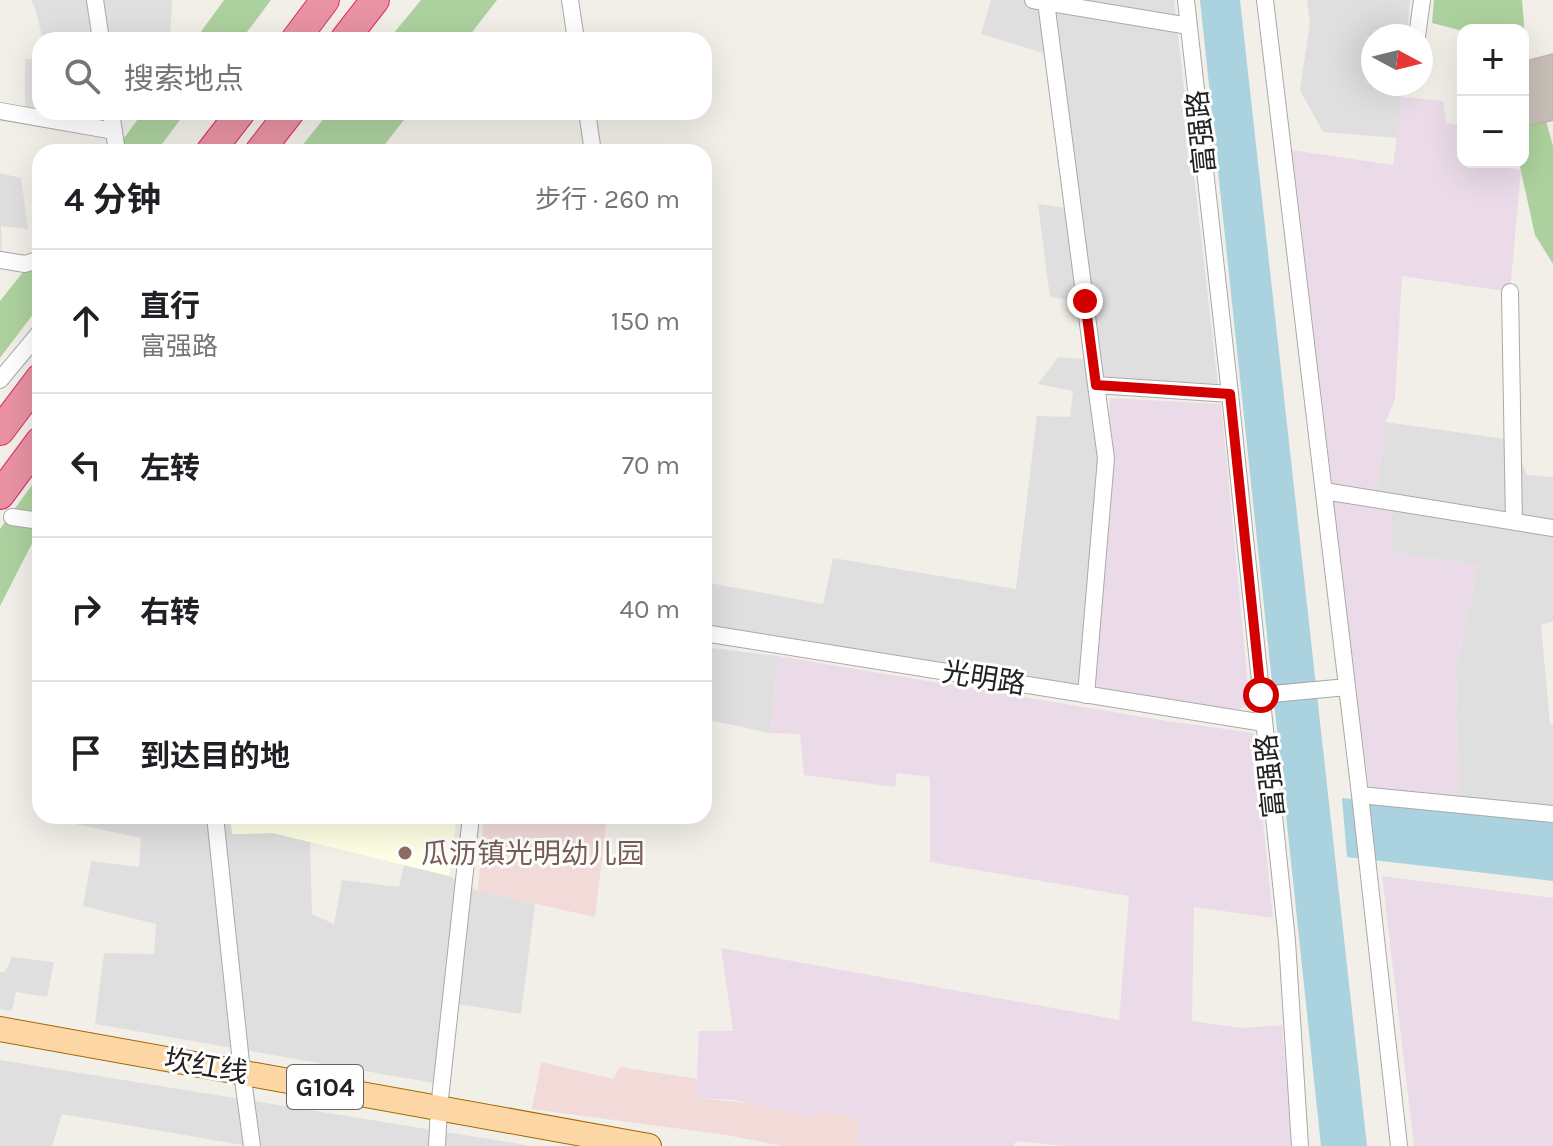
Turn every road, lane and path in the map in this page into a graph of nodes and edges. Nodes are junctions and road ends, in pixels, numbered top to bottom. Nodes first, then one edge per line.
1 (95, 0) edge
2 (325, 0) edge
3 (375, 0) edge
4 (570, 0) edge
5 (1186, 0) edge
6 (1265, 0) edge
7 (1422, 0) edge
8 (1039, 1) edge
9 (1419, 24) edge
10 (1189, 26) junction
11 (100, 32) edge
12 (301, 32) edge
13 (350, 32) edge
14 (575, 32) edge
15 (0, 111) edge
16 (32, 117) edge
17 (51, 120) edge
18 (112, 120) edge
19 (235, 120) edge
20 (284, 120) edge
21 (588, 120) edge
22 (114, 131) junction
23 (116, 144) edge
24 (216, 144) edge
25 (265, 144) edge
26 (592, 144) edge
27 (0, 260) edge
28 (32, 262) edge
29 (1510, 292) dead end
30 (32, 342) edge
31 (0, 380) edge
32 (1096, 385) junction
33 (32, 389) edge
34 (1230, 394) junction
35 (0, 431) edge
36 (32, 456) edge
37 (1324, 491) junction
38 (6, 506) edge
39 (32, 517) edge
40 (1514, 522) junction
41 (1553, 528) edge
42 (712, 634) edge
43 (1347, 687) junction
44 (1086, 695) junction
45 (1265, 695) junction
46 (1264, 723) junction
47 (1360, 796) junction
48 (1553, 814) edge
49 (216, 824) edge
50 (470, 824) edge
51 (0, 1029) edge
52 (242, 1072) junction
53 (439, 1108) junction
54 (252, 1146) edge
55 (437, 1146) edge
56 (649, 1146) edge
57 (1300, 1146) edge
58 (1399, 1146) edge

1 - 11 street
2 - 12 highway
3 - 13 highway
4 - 14 street
5 - 10 street, 富强路
6 - 37 street
7 - 9 street
8 - 10 street
8 - 32 street
10 - 34 street, 富强路
15 - 16 street
17 - 22 street
18 - 22 street
19 - 24 highway
20 - 25 highway
21 - 26 street
22 - 23 street
27 - 28 street
29 - 40 street
30 - 31 street
32 - 34 street
32 - 44 street
33 - 35 highway
34 - 45 street, 富强路
36 - 38 highway
37 - 40 street
37 - 43 street
38 - 39 street
40 - 41 street
42 - 44 street, 光明路
43 - 45 street
43 - 47 street
44 - 46 street, 光明路
45 - 46 street, 富强路
46 - 57 street, 富强路
47 - 48 street
47 - 58 street
49 - 52 street
50 - 53 street
51 - 52 main road, 坎红线 / G104
52 - 53 main road, 坎红线 / G104
52 - 54 street
53 - 55 street
53 - 56 main road, 坎红线 / G104

